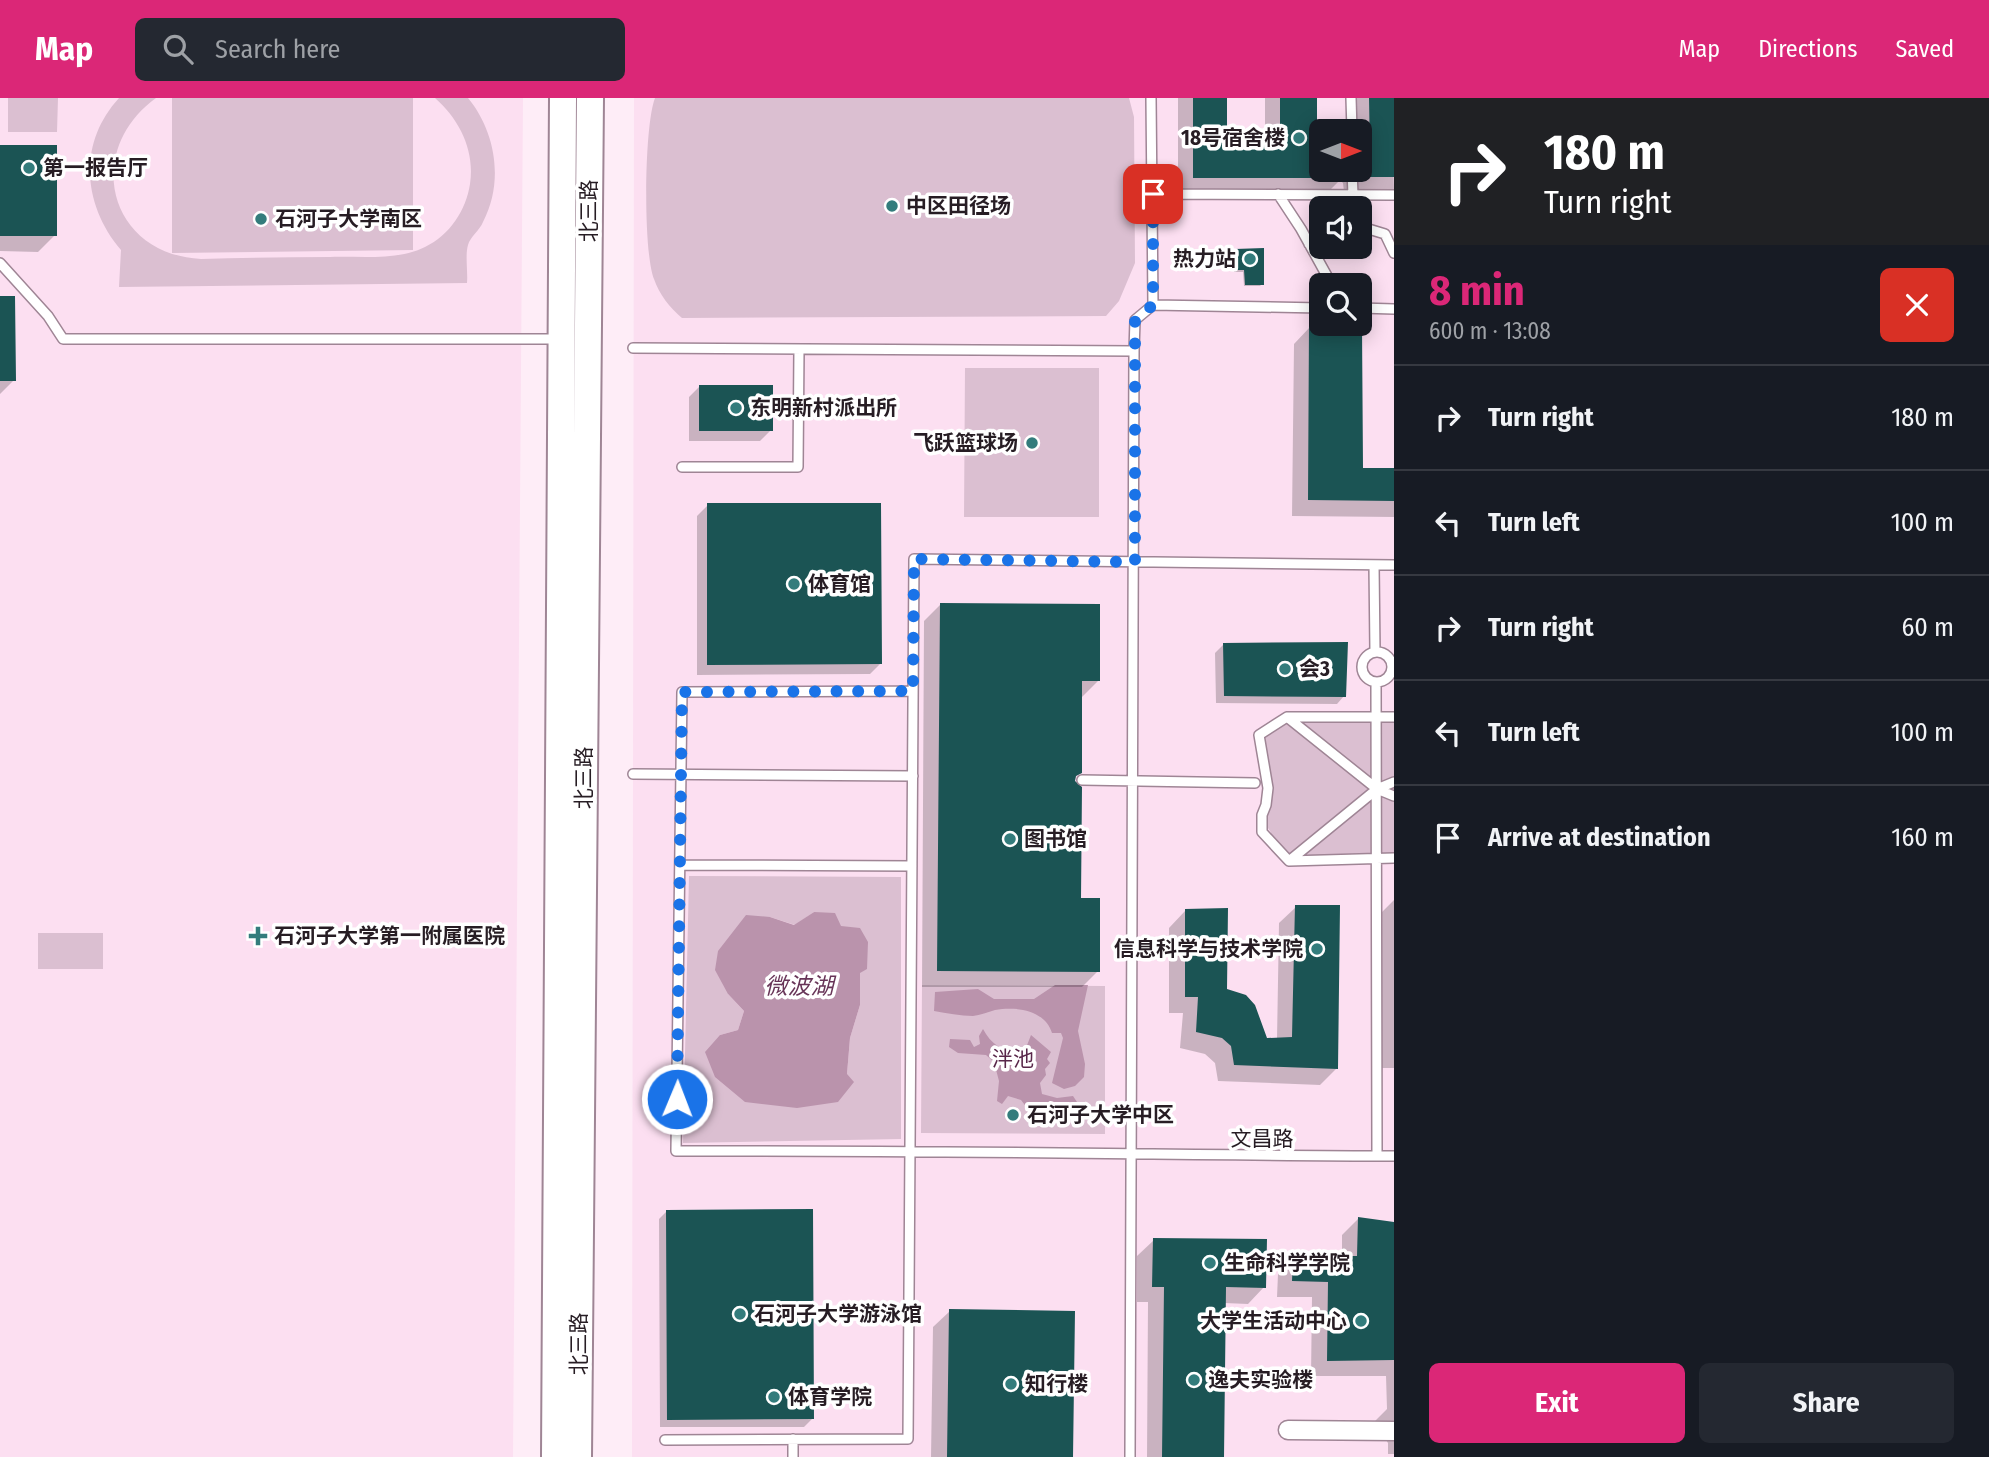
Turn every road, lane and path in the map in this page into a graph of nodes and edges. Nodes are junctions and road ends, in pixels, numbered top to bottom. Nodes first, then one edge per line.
1 (563, 98) edge
2 (590, 98) edge
3 (1151, 98) edge
4 (1352, 98) edge
5 (1352, 119) edge
6 (1352, 182) edge
7 (1153, 194) junction
8 (1278, 194) junction
9 (1353, 195) junction
10 (1394, 195) edge
11 (1372, 231) edge
12 (1309, 244) edge
13 (1394, 253) edge
14 (0, 263) edge
15 (1153, 305) junction
16 (1309, 307) edge
17 (1372, 308) edge
18 (1394, 309) edge
19 (560, 339) junction
20 (633, 348) dead end
21 (799, 349) junction
22 (1134, 351) junction
23 (682, 467) dead end
24 (1135, 562) junction
25 (1374, 565) junction
26 (1394, 565) edge
27 (1375, 652) junction
28 (1376, 682) junction
29 (913, 691) junction
30 (1287, 717) junction
31 (1376, 717) junction
32 (1394, 717) edge
33 (633, 774) dead end
34 (681, 774) junction
35 (913, 776) junction
36 (1082, 780) dead end
37 (1133, 781) junction
38 (1394, 782) edge
39 (1255, 783) dead end
40 (1377, 789) junction
41 (1394, 796) edge
42 (1377, 858) junction
43 (1394, 858) edge
44 (1289, 861) junction
45 (680, 865) junction
46 (912, 866) junction
47 (910, 1150) junction
48 (1130, 1156) junction
49 (1377, 1156) junction
50 (1394, 1156) edge
51 (1288, 1430) dead end
52 (1394, 1432) edge
53 (793, 1439) junction
54 (665, 1440) dead end
55 (555, 1457) edge
56 (578, 1457) edge
57 (793, 1457) edge
58 (1130, 1457) edge

1 - 19 main road, 北三路
2 - 56 main road, 北三路
3 - 7 lane
4 - 5 lane
6 - 9 lane
7 - 8 lane
7 - 15 lane
8 - 9 lane
8 - 12 lane
9 - 10 lane
11 - 13 lane
14 - 19 lane
15 - 16 lane
15 - 22 lane
17 - 18 lane
19 - 55 main road, 北三路
20 - 21 lane
21 - 22 lane
21 - 23 lane
22 - 24 lane
24 - 25 lane
24 - 29 lane
24 - 37 lane
25 - 26 lane
25 - 27 lane
27 - 28 lane
27 - 28 lane
28 - 31 lane
29 - 34 lane
29 - 35 lane
30 - 31 lane
30 - 40 lane
30 - 44 lane
31 - 32 lane
31 - 40 lane
33 - 34 lane
34 - 35 lane
34 - 45 lane
35 - 46 lane
36 - 37 lane
37 - 39 lane
37 - 48 lane
38 - 40 lane
40 - 41 lane
40 - 42 lane
40 - 44 lane
42 - 43 lane
42 - 44 lane
42 - 49 lane
45 - 46 lane
45 - 47 lane, 文昌路
46 - 47 lane
47 - 48 lane, 文昌路
47 - 53 lane
48 - 49 lane, 文昌路
48 - 58 lane
49 - 50 lane, 文昌路
51 - 52 street
53 - 54 lane
53 - 57 lane

